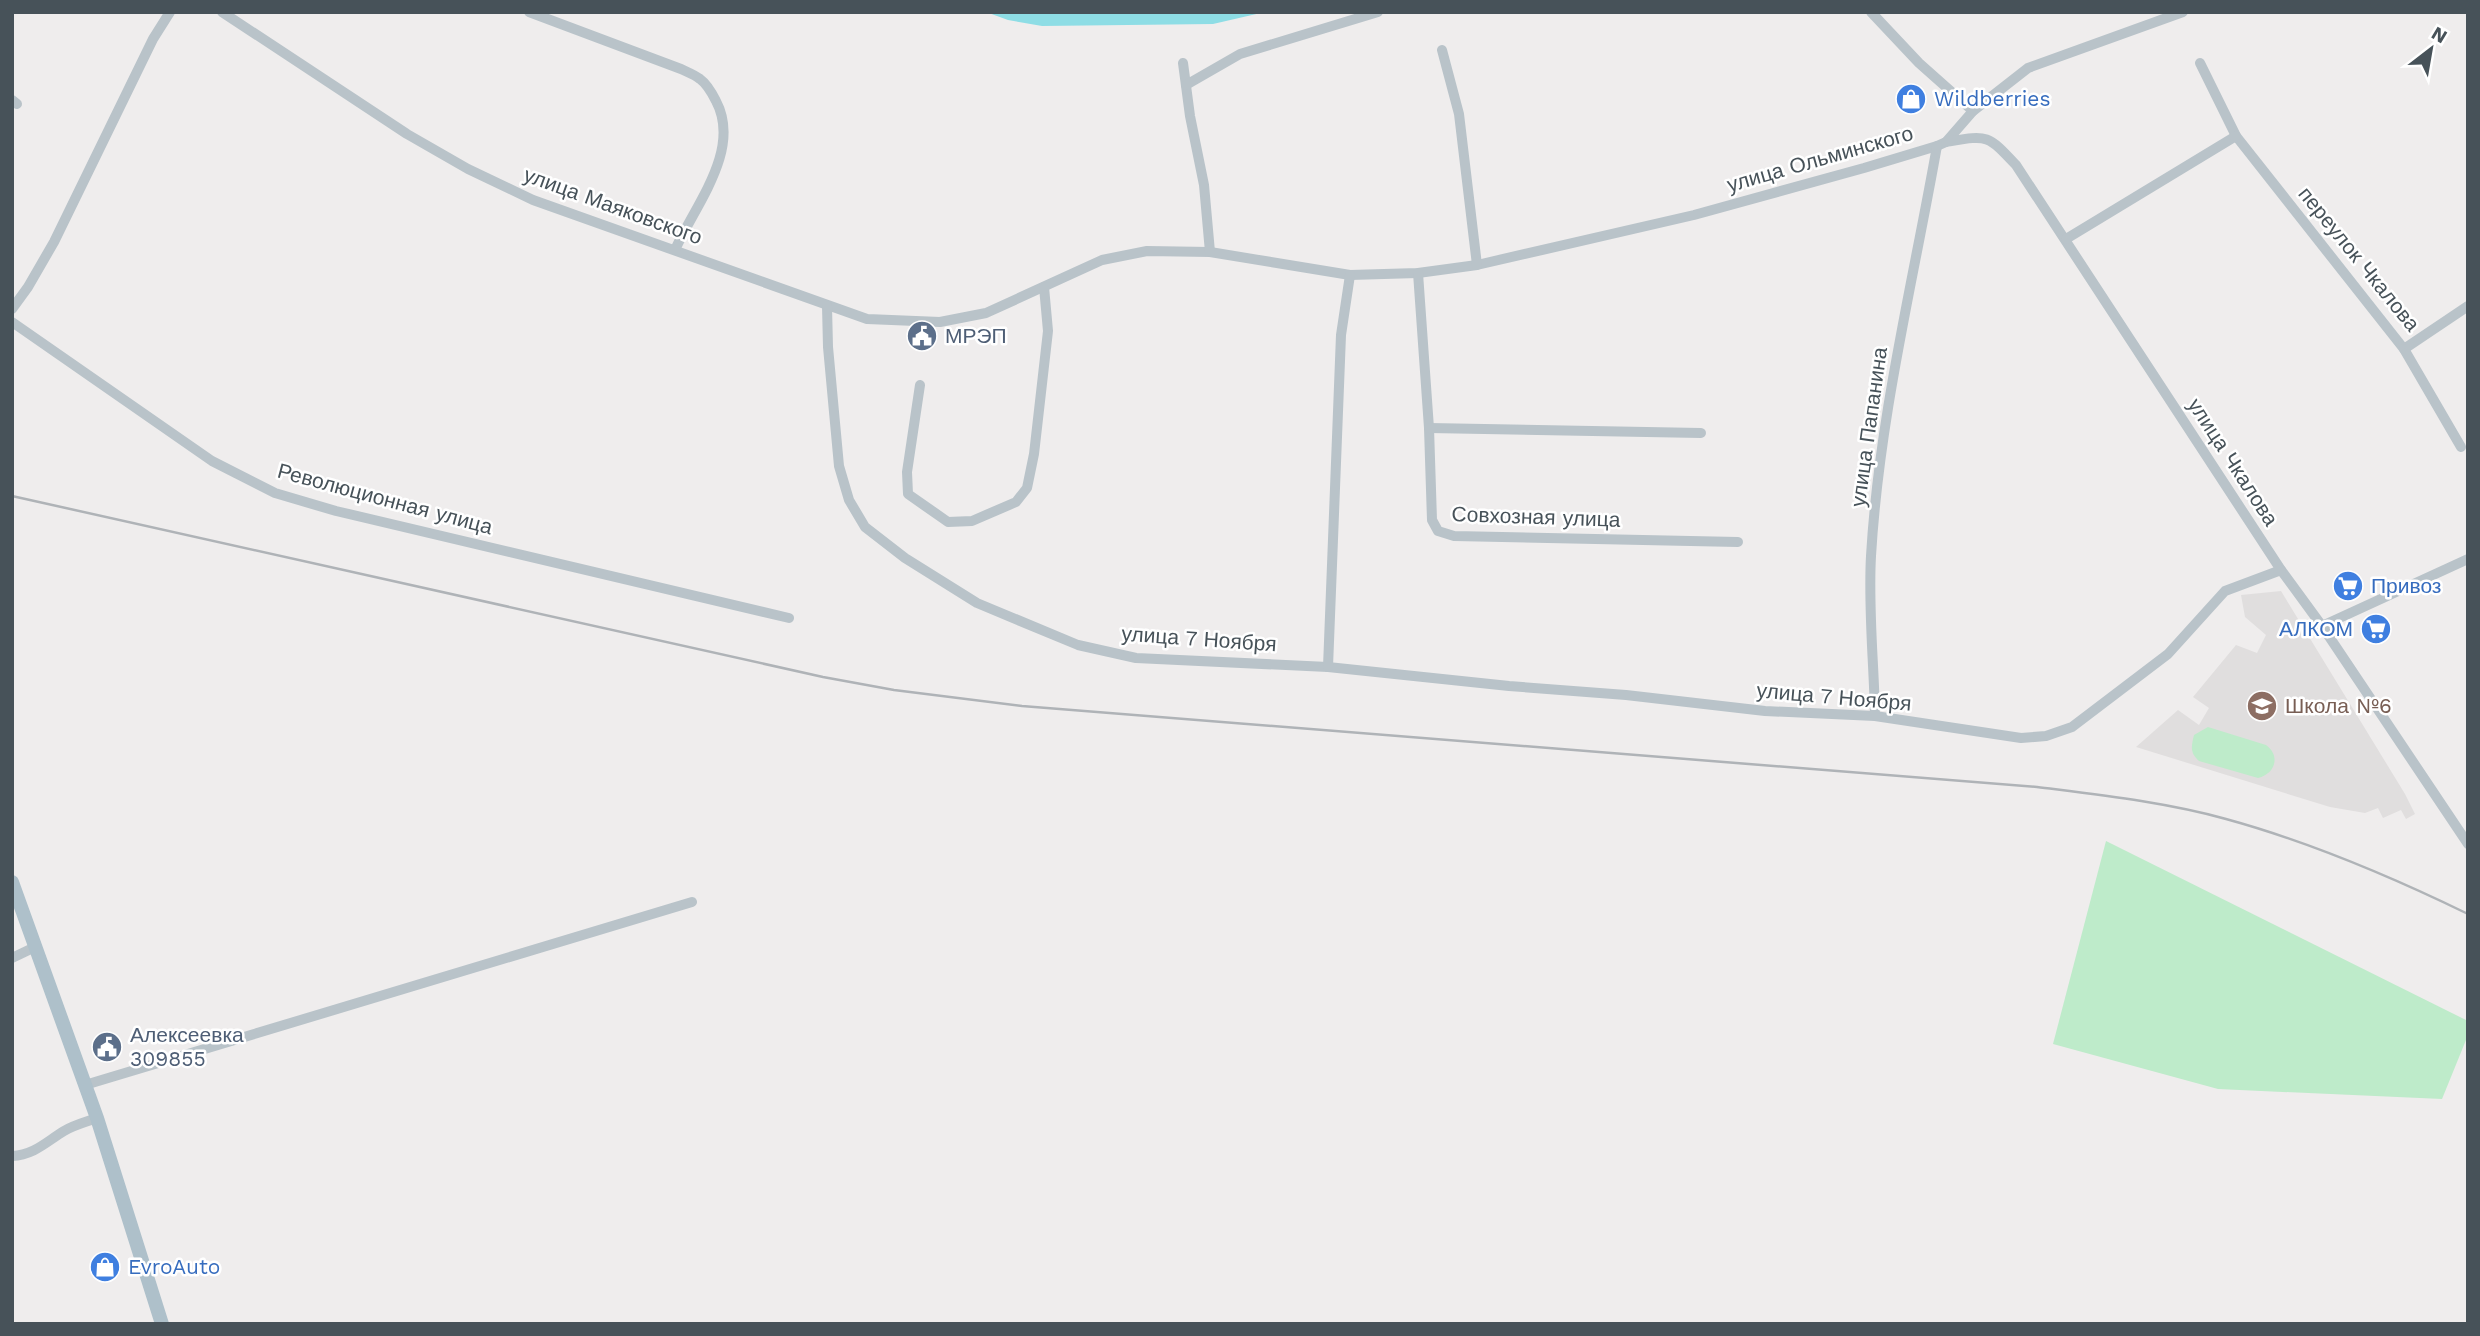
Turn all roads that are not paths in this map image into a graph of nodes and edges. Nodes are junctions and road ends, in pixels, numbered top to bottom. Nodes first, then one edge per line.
1 (170, 12) edge
2 (222, 12) edge
3 (529, 12) edge
4 (1378, 12) edge
5 (1871, 12) edge
6 (2183, 12) edge
7 (1442, 50) dead end
8 (1183, 63) dead end
9 (2200, 63) dead end
10 (1186, 85) junction
11 (1973, 111) junction
12 (2236, 136) junction
13 (1942, 144) junction
14 (2066, 239) junction
15 (675, 250) junction
16 (1210, 252) junction
17 (1477, 265) junction
18 (1418, 273) junction
19 (1350, 275) junction
20 (1044, 287) junction
21 (1027, 296) joint
22 (827, 306) junction
23 (2468, 306) edge
24 (12, 309) edge
25 (12, 322) edge
26 (2404, 349) junction
27 (920, 385) dead end
28 (1429, 428) junction
29 (1701, 433) dead end
30 (2461, 447) dead end
31 (1738, 542) dead end
32 (2468, 559) edge
33 (2281, 570) junction
34 (789, 618) dead end
35 (2322, 626) junction
36 (1328, 667) junction
37 (1875, 716) junction
38 (2468, 844) edge
39 (12, 882) edge
40 (692, 902) dead end
41 (35, 947) junction
42 (12, 958) edge
43 (85, 1086) junction
44 (97, 1118) junction
45 (12, 1156) edge
46 (158, 1323) edge

1 - 24 street
2 - 15 street, улица Маяковского
3 - 15 street
4 - 10 street
5 - 11 street
6 - 11 street, улица Ольминского
7 - 17 street
8 - 10 street
9 - 12 street, переулок Чкалова
10 - 16 street
11 - 13 street, улица Ольминского
12 - 14 street
12 - 26 street, переулок Чкалова
13 - 14 street, улица Чкалова
13 - 17 street, улица Ольминского
13 - 37 street, улица Папанина
14 - 33 street, улица Чкалова
15 - 22 street, улица Маяковского
16 - 19 street, улица Ольминского
16 - 20 street, улица Ольминского
17 - 18 street, улица Ольминского
18 - 19 street, улица Ольминского
18 - 28 street, Совхозная улица
19 - 36 street
20 - 21 street, улица Ольминского
20 - 27 street
21 - 22 street, улица Маяковского
22 - 36 street, улица 7 Ноября
23 - 26 street, переулок Чкалова
25 - 34 street, Революционная улица
26 - 30 street
28 - 29 street
28 - 31 street, Совхозная улица
32 - 35 street
33 - 35 street, улица Чкалова
33 - 37 street, улица 7 Ноября
35 - 38 street, улица Чкалова
36 - 37 street, улица 7 Ноября
39 - 41 main road
40 - 43 street
41 - 42 street
41 - 43 main road
43 - 44 main road
44 - 45 street
44 - 46 main road

